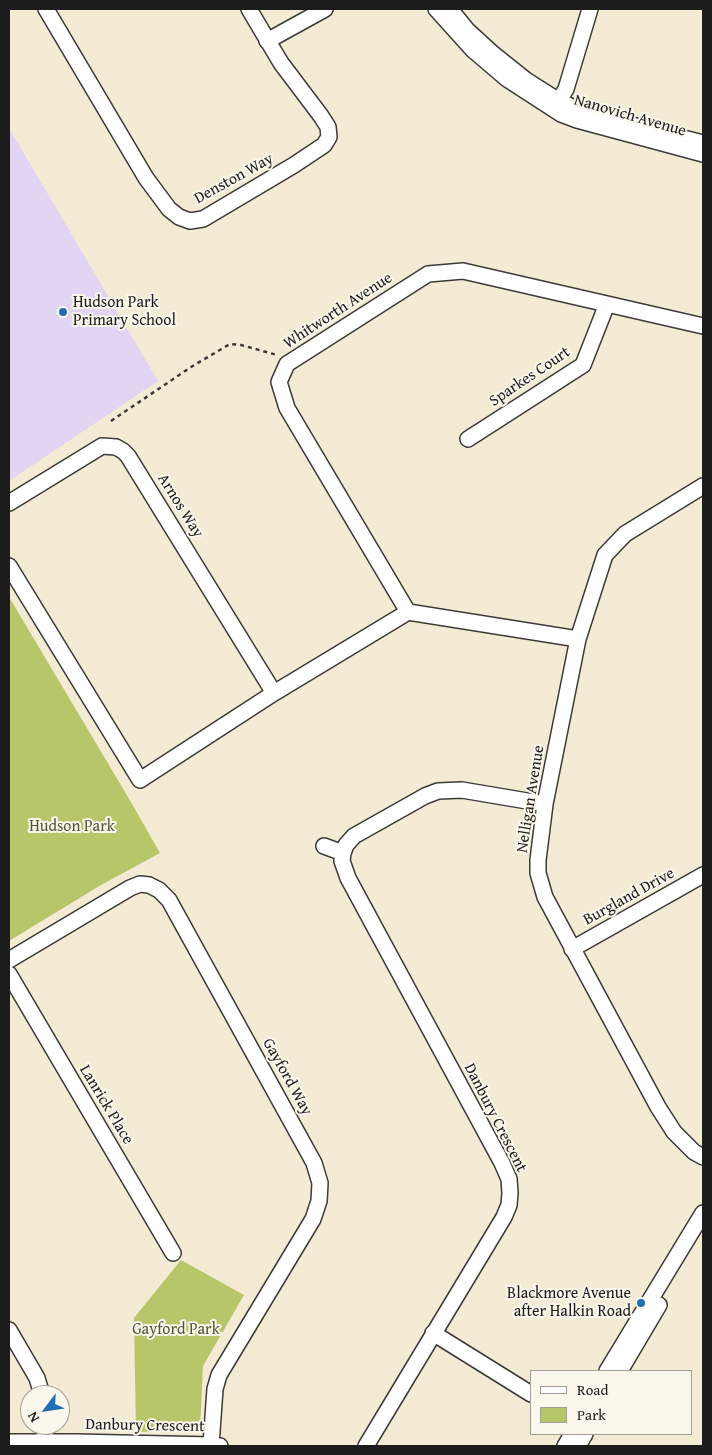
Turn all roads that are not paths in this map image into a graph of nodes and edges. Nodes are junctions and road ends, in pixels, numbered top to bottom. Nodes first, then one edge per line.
1 (46, 9) edge
2 (248, 9) edge
3 (325, 9) edge
4 (436, 9) edge
5 (450, 9) edge
6 (590, 9) edge
7 (267, 42) junction
8 (556, 105) junction
9 (703, 143) edge
10 (703, 154) edge
11 (607, 304) junction
12 (703, 326) edge
13 (468, 439) dead end
14 (703, 486) edge
15 (9, 503) edge
16 (9, 566) edge
17 (408, 612) junction
18 (578, 639) junction
19 (274, 693) junction
20 (545, 804) junction
21 (324, 846) dead end
22 (343, 853) junction
23 (703, 875) edge
24 (572, 948) junction
25 (9, 960) edge
26 (9, 974) edge
27 (703, 1157) edge
28 (703, 1214) edge
29 (703, 1234) edge
30 (173, 1254) dead end
31 (9, 1330) edge
32 (433, 1334) junction
33 (608, 1370) edge
34 (621, 1370) edge
35 (39, 1385) edge
36 (530, 1393) edge
37 (45, 1435) edge
38 (571, 1435) edge
39 (584, 1435) edge
40 (45, 1441) junction
41 (9, 1442) edge
42 (215, 1445) edge
43 (366, 1446) edge
44 (565, 1446) edge
45 (578, 1446) edge

1 - 7 street, Denston Way
2 - 7 street, Denston Way
3 - 7 street
4 - 8 street, Nanovich Avenue
5 - 8 street, Nanovich Avenue
6 - 8 street
8 - 9 street, Nanovich Avenue
8 - 10 street, Nanovich Avenue
11 - 12 street, Whitworth Avenue
11 - 13 street, Sparkes Court
11 - 17 street, Whitworth Avenue
14 - 18 street, Nelligan Avenue
15 - 19 street, Arnos Way
16 - 19 street
17 - 18 street
17 - 19 street
18 - 20 street, Nelligan Avenue
20 - 22 street
20 - 24 street, Nelligan Avenue
21 - 22 street
22 - 32 street, Danbury Crescent
23 - 24 street, Burgland Drive
24 - 27 street, Nelligan Avenue
25 - 42 street, Gayford Way
26 - 30 street, Lanrick Place
28 - 33 street
29 - 34 street
31 - 35 street
32 - 36 street
32 - 43 street, Danbury Crescent
37 - 40 street
38 - 44 street
39 - 45 street
40 - 41 street, Danbury Crescent
40 - 42 street, Danbury Crescent

